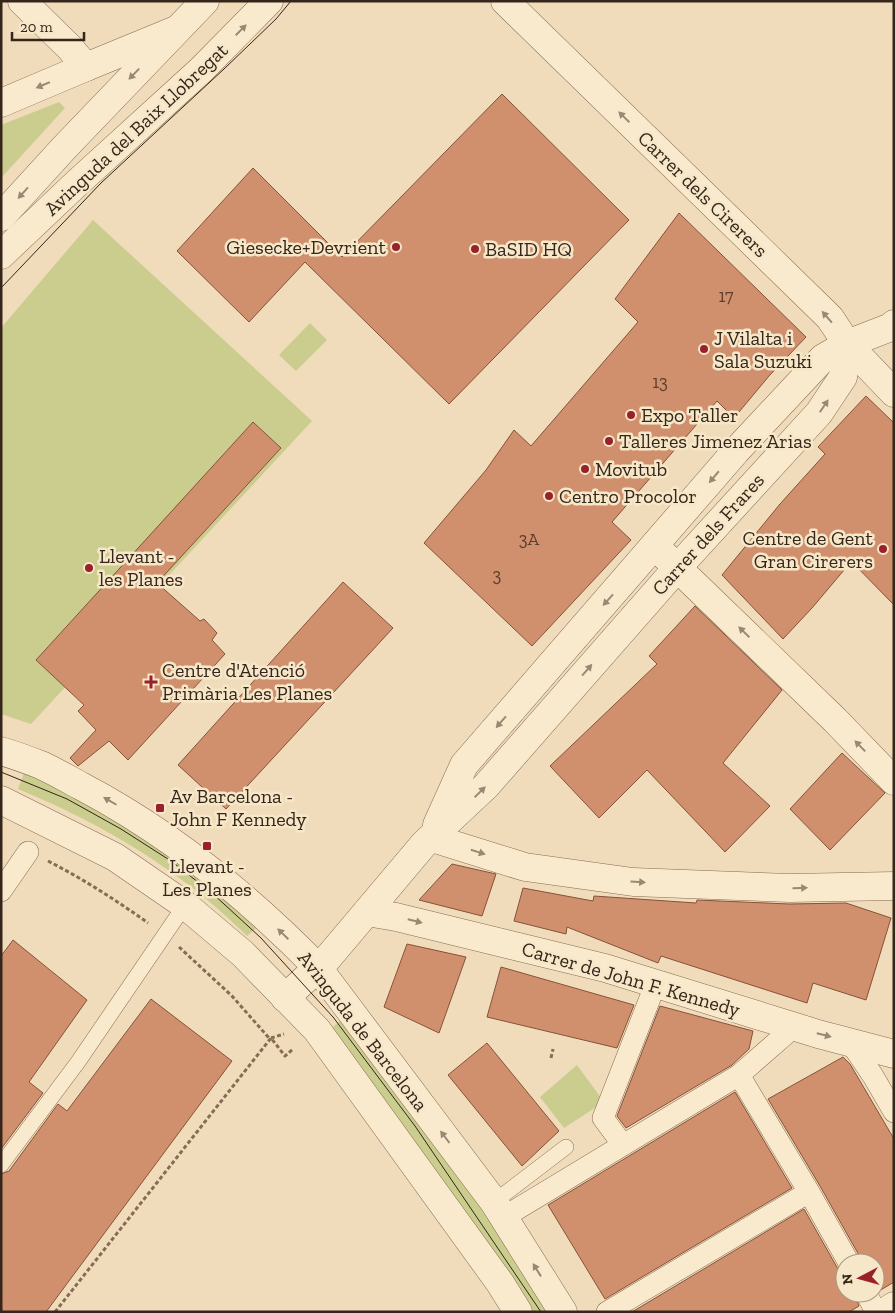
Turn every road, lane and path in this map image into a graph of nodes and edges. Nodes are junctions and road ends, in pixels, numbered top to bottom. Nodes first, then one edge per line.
1 (22, 1) edge
2 (205, 1) edge
3 (269, 1) edge
4 (505, 1) edge
5 (176, 30) junction
6 (86, 67) junction
7 (1, 103) edge
8 (1, 217) edge
9 (1, 255) edge
10 (894, 324) edge
11 (847, 344) junction
12 (894, 393) edge
13 (654, 547) junction
14 (678, 567) junction
15 (1, 751) edge
16 (894, 781) edge
17 (1, 800) edge
18 (432, 838) junction
19 (28, 852) dead end
20 (894, 886) edge
21 (1, 891) edge
22 (185, 905) junction
23 (367, 912) junction
24 (318, 968) junction
25 (656, 983) junction
26 (285, 998) junction
27 (794, 1026) junction
28 (850, 1042) junction
29 (293, 1049) dead end
30 (553, 1049) dead end
31 (894, 1054) edge
32 (551, 1058) dead end
33 (739, 1074) junction
34 (894, 1112) edge
35 (623, 1145) junction
36 (566, 1147) dead end
37 (1, 1165) edge
38 (809, 1192) junction
39 (499, 1210) junction
40 (843, 1253) edge
41 (894, 1306) edge
42 (56, 1312) edge
43 (518, 1312) edge
44 (563, 1312) edge
45 (607, 1312) edge
46 (885, 1312) edge

1 - 6 street
2 - 5 street, Avinguda del Baix Llobregat
9 -> 3 street, Avinguda del Baix Llobregat
11 -> 4 street, Carrer dels Cirerers
5 - 6 street
5 -> 8 street, Avinguda del Baix Llobregat
6 -> 7 street
10 - 11 street
11 - 12 street, Carrer dels Cirerers
11 -> 13 street, Carrer dels Frares
14 -> 11 street, Carrer dels Frares
13 - 14 street
13 -> 18 street, Carrer dels Frares
16 -> 14 street
18 -> 14 street, Carrer dels Frares
24 -> 15 street, Avinguda de Barcelona
17 - 22 street, Avinguda de Barcelona
18 -> 20 street
18 - 23 street, Carrer dels Frares
19 - 21 street
22 - 26 street, Avinguda de Barcelona
22 - 37 lane
23 - 24 street, Carrer dels Frares
23 -> 25 street, Carrer de John F. Kennedy
24 - 26 street, Carrer dels Frares
39 -> 24 street, Avinguda de Barcelona
25 - 27 street, Carrer de John F. Kennedy
25 - 35 street
26 - 43 street, Avinguda de Barcelona
27 -> 28 street, Carrer de John F. Kennedy
27 - 33 street
28 - 31 street, Carrer de John F. Kennedy
28 - 34 street
29 - 42 path
30 - 32 path
33 - 35 street
33 - 38 street
35 - 39 street
36 - 39 lane
38 - 40 street
38 - 45 street
44 -> 39 street, Avinguda de Barcelona
41 - 46 street

